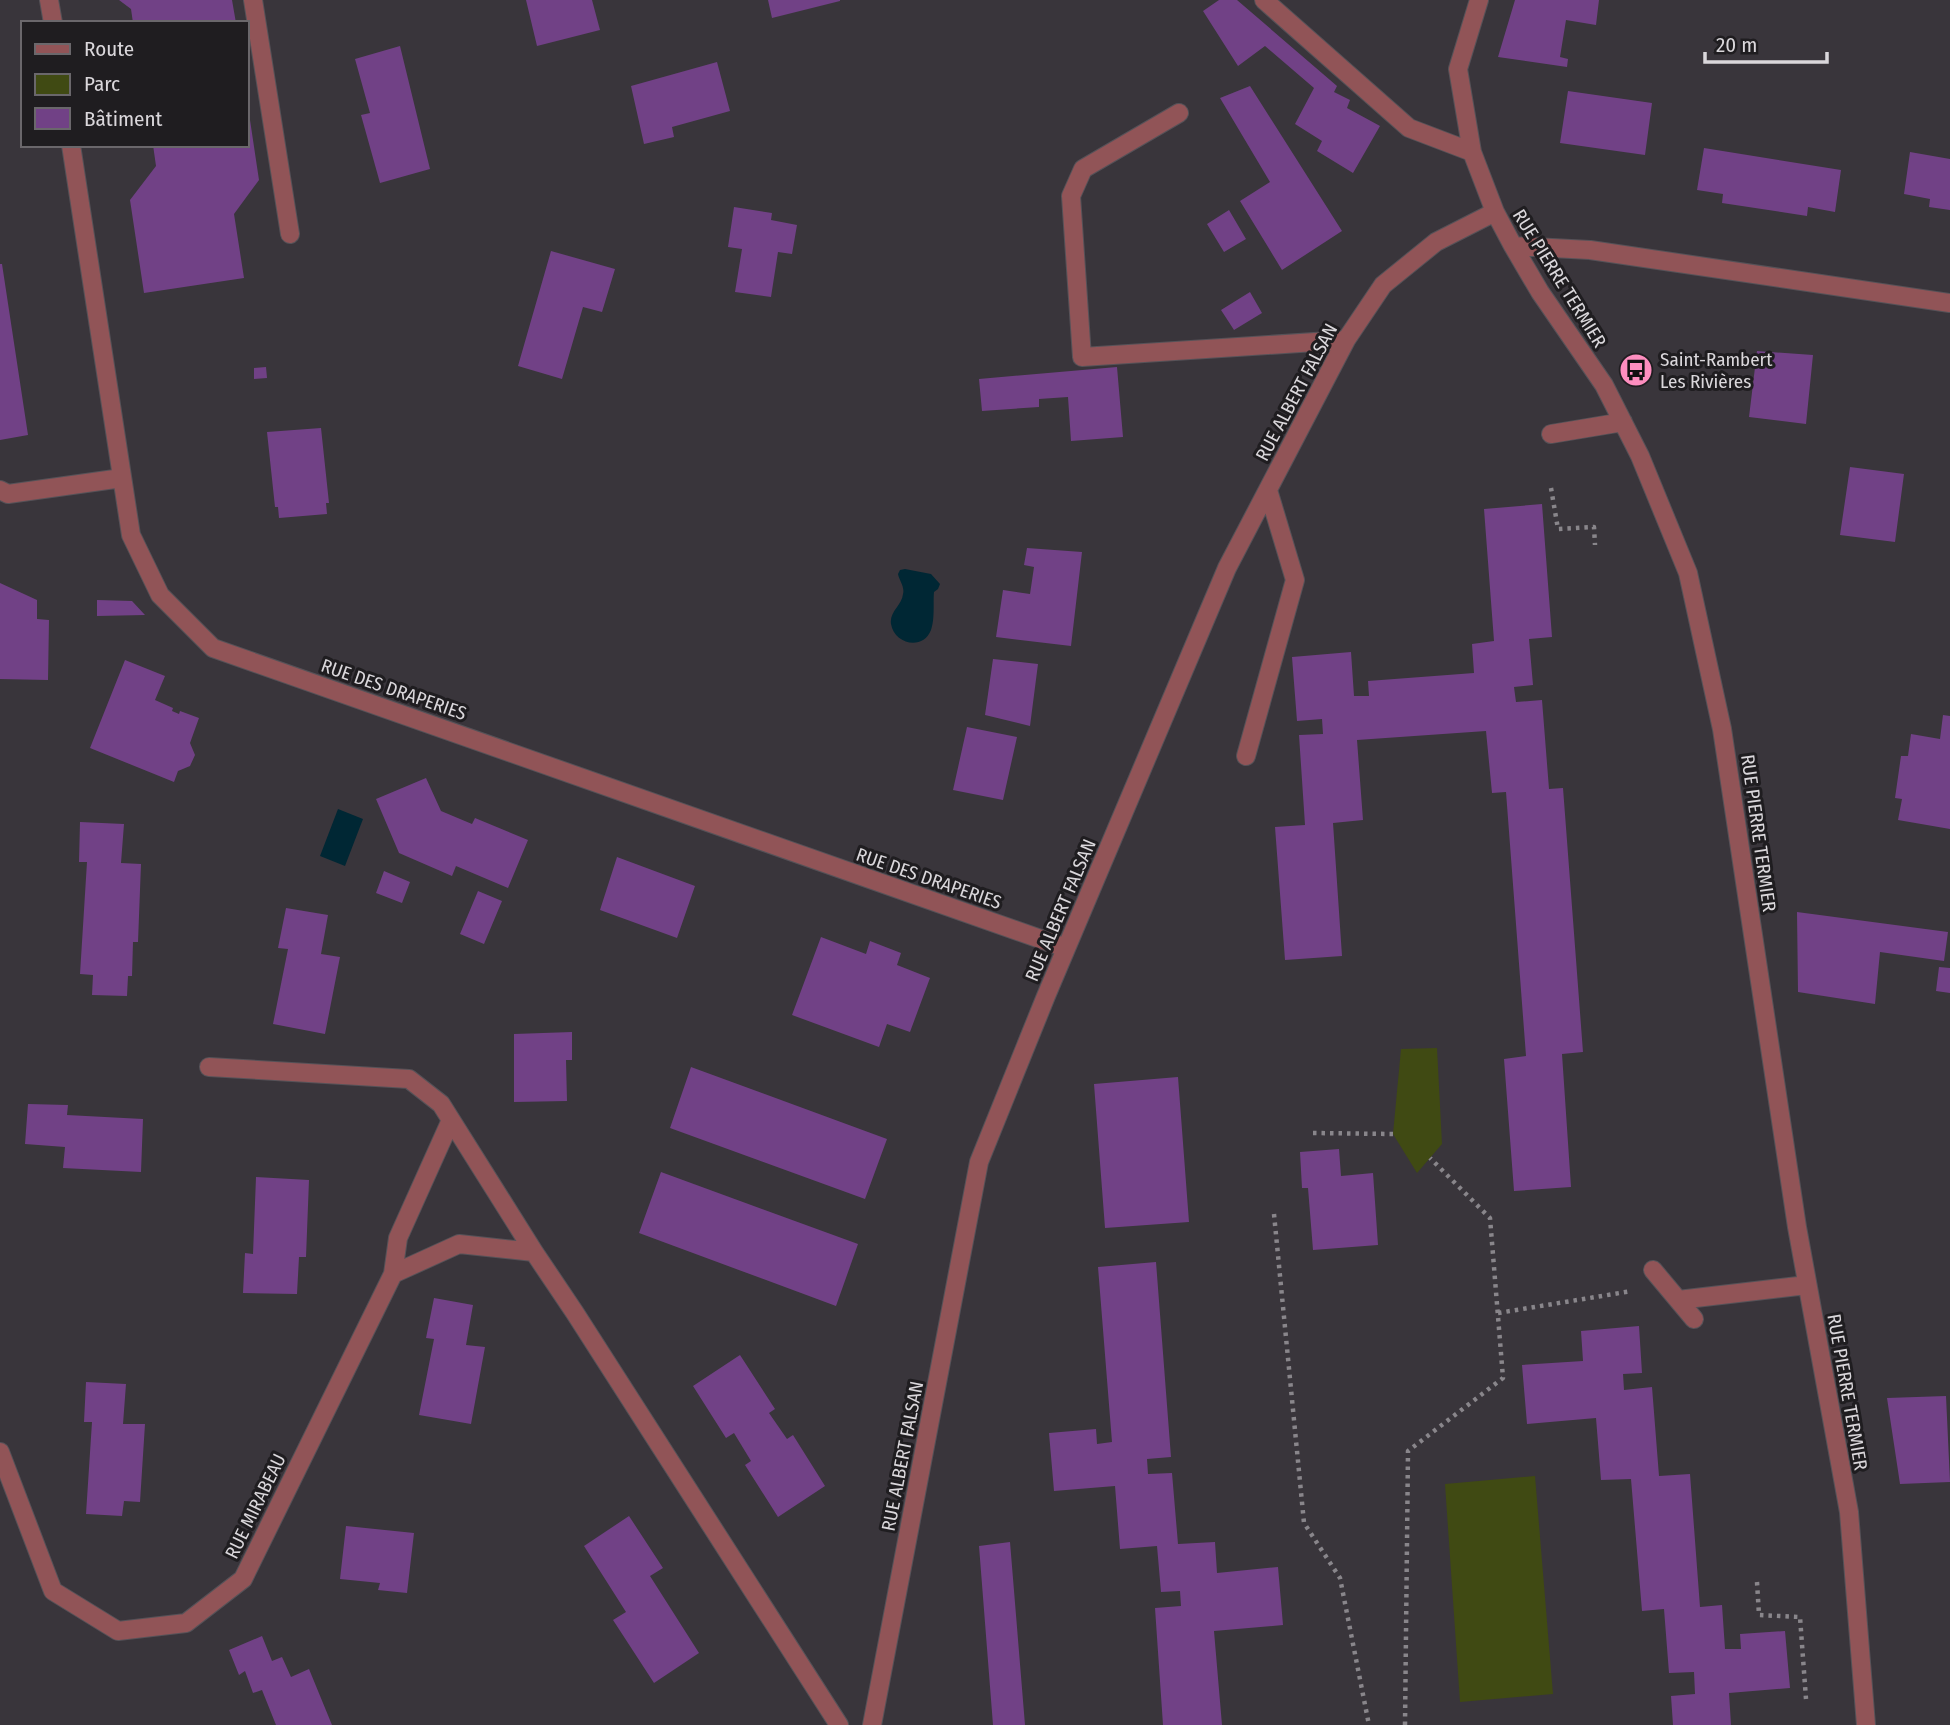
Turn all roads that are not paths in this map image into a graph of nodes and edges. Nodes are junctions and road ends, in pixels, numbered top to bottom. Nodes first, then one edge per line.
1 (50, 0) edge
2 (253, 0) edge
3 (1264, 0) edge
4 (1479, 0) edge
5 (53, 21) edge
6 (1179, 113) dead end
7 (71, 147) edge
8 (1472, 152) junction
9 (1494, 212) junction
10 (290, 234) dead end
11 (1513, 246) junction
12 (1950, 303) edge
13 (1346, 340) junction
14 (1623, 422) junction
15 (1551, 434) dead end
16 (122, 478) junction
17 (0, 490) edge
18 (1268, 490) junction
19 (1246, 756) dead end
20 (1066, 948) junction
21 (209, 1067) dead end
22 (451, 1120) junction
23 (534, 1252) junction
24 (1653, 1270) dead end
25 (393, 1274) junction
26 (1807, 1285) junction
27 (1672, 1292) junction
28 (1694, 1319) dead end
29 (0, 1452) edge
30 (839, 1725) edge
31 (873, 1725) edge
32 (1866, 1725) edge

1 - 5 street
2 - 10 street
3 - 8 street
4 - 8 street, RUE PIERRE TERMIER
6 - 13 street
7 - 16 street, RUE DES DRAPERIES
8 - 9 street, RUE PIERRE TERMIER
9 - 11 street, RUE PIERRE TERMIER
9 - 13 street, RUE ALBERT FALSAN
11 - 12 street
11 - 14 street, RUE PIERRE TERMIER
13 - 18 street, RUE ALBERT FALSAN
14 - 15 street
14 - 26 street, RUE PIERRE TERMIER
16 - 17 street
16 - 20 street, RUE DES DRAPERIES
18 - 19 street
18 - 20 street, RUE ALBERT FALSAN
20 - 31 street, RUE ALBERT FALSAN
21 - 22 street
22 - 23 street
22 - 25 street, RUE MIRABEAU
23 - 25 street
23 - 30 street
24 - 27 street
25 - 29 street, RUE MIRABEAU
26 - 27 street
26 - 32 street, RUE PIERRE TERMIER
27 - 28 street

